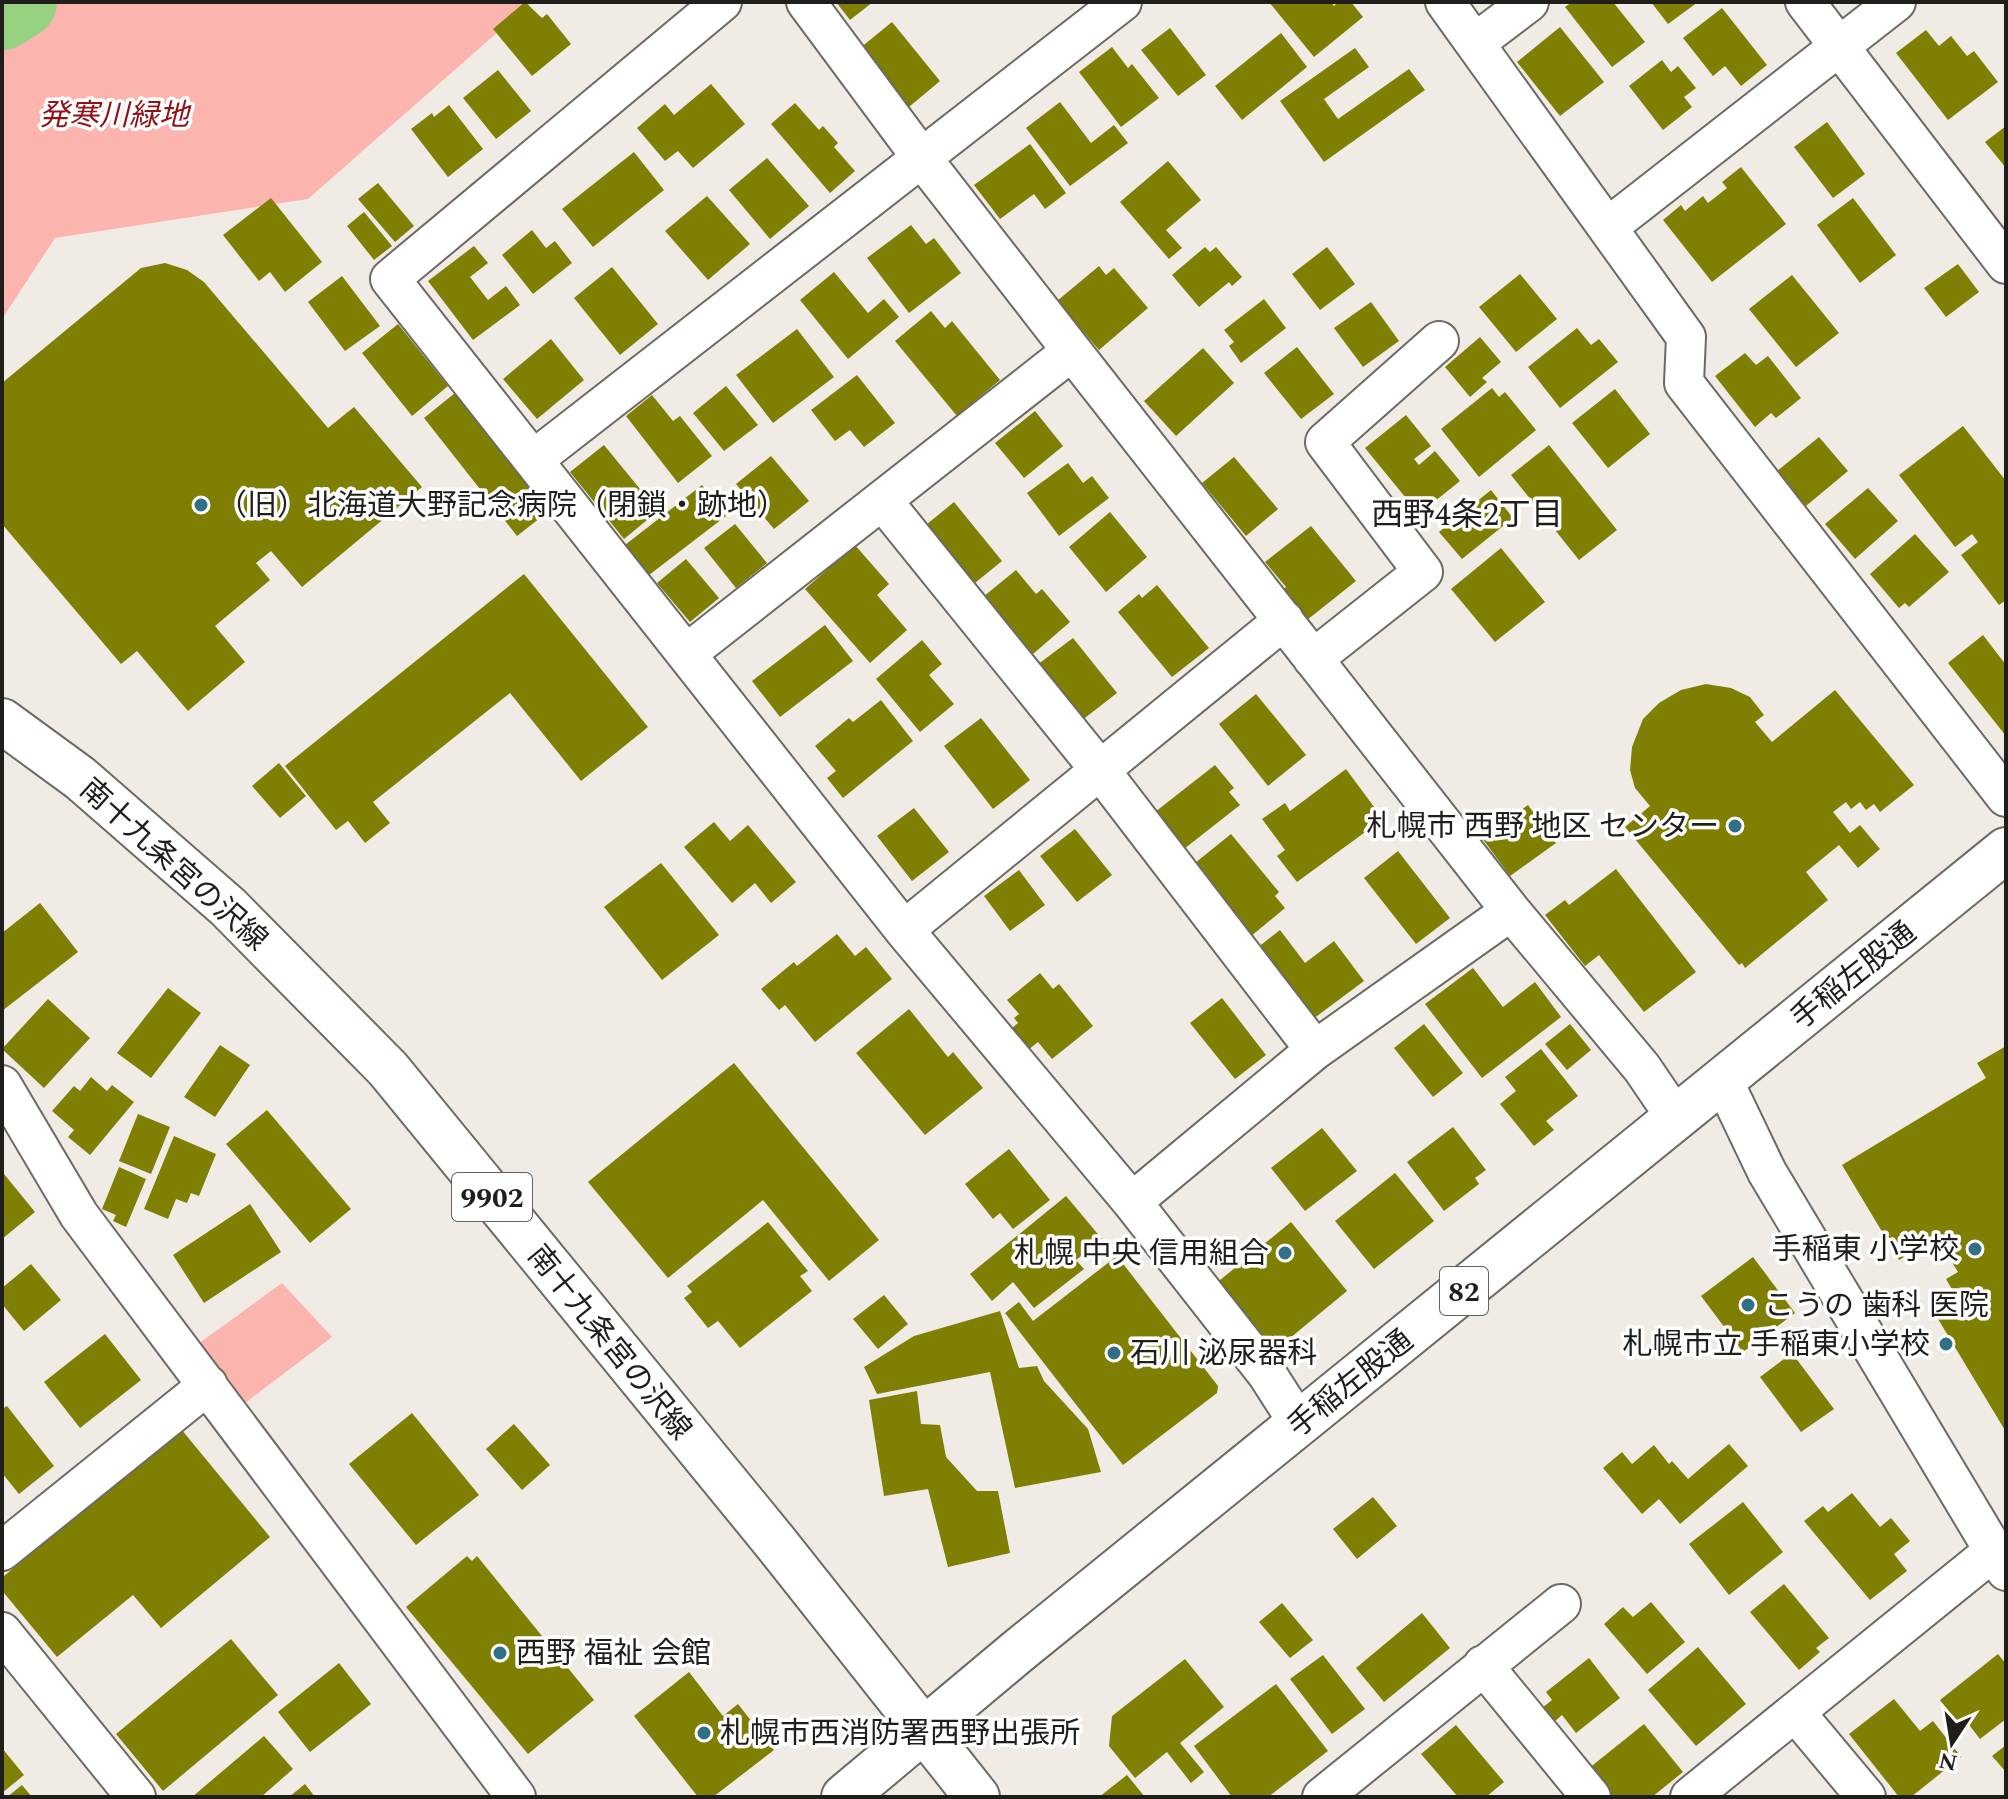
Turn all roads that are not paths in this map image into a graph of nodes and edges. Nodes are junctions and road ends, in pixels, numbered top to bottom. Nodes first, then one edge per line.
1 (722, 2) edge
2 (806, 2) edge
3 (1122, 2) edge
4 (1445, 2) edge
5 (1529, 2) edge
6 (1805, 2) edge
7 (1896, 2) edge
8 (1475, 43) junction
9 (1840, 47) junction
10 (921, 157) junction
11 (1608, 227) junction
12 (2006, 264) edge
13 (1439, 341) dead end
14 (1072, 351) junction
15 (533, 460) junction
16 (882, 500) junction
17 (1284, 620) junction
18 (686, 654) junction
19 (1313, 659) junction
20 (2, 721) edge
21 (1100, 770) junction
22 (2006, 797) edge
23 (2006, 850) edge
24 (1511, 911) junction
25 (904, 930) junction
26 (1315, 1050) junction
27 (1723, 1080) junction
28 (2, 1085) edge
29 (1676, 1118) junction
30 (1132, 1202) junction
31 (208, 1385) junction
32 (1299, 1424) junction
33 (2, 1551) edge
34 (2000, 1560) edge
35 (1561, 1604) dead end
36 (2, 1632) edge
37 (1483, 1665) junction
38 (1795, 1712) junction
39 (922, 1731) junction
40 (136, 1797) edge
41 (516, 1797) edge
42 (844, 1797) edge
43 (977, 1797) edge
44 (1322, 1797) edge
45 (1591, 1797) edge
46 (1690, 1797) edge
47 (1866, 1797) edge

1 - 15 street
2 - 10 street
3 - 10 street
4 - 8 street
5 - 8 street
6 - 9 street
7 - 9 street
8 - 11 street
9 - 11 street
9 - 12 street
10 - 14 street
10 - 15 street
11 - 22 street
13 - 19 street
14 - 16 street
14 - 17 street
15 - 18 street
16 - 18 street
16 - 21 street
17 - 19 street
17 - 21 street
18 - 25 street
19 - 24 street
20 - 39 main road, 南十九条宮の沢線 / 9902
21 - 25 street
21 - 26 street
23 - 27 main road, 手稲左股通 / 82
24 - 26 street
24 - 29 street
25 - 30 street
26 - 30 street
27 - 29 main road, 手稲左股通 / 82
27 - 34 street
28 - 31 street
29 - 32 main road, 手稲左股通 / 82
30 - 32 street
31 - 33 street
31 - 41 street
32 - 39 main road, 手稲左股通 / 82
34 - 38 street
35 - 37 street
36 - 40 street
37 - 44 street
37 - 45 street
38 - 46 street
38 - 47 street
39 - 42 main road, 手稲左股通 / 82
39 - 43 main road, 南十九条宮の沢線 / 9902

